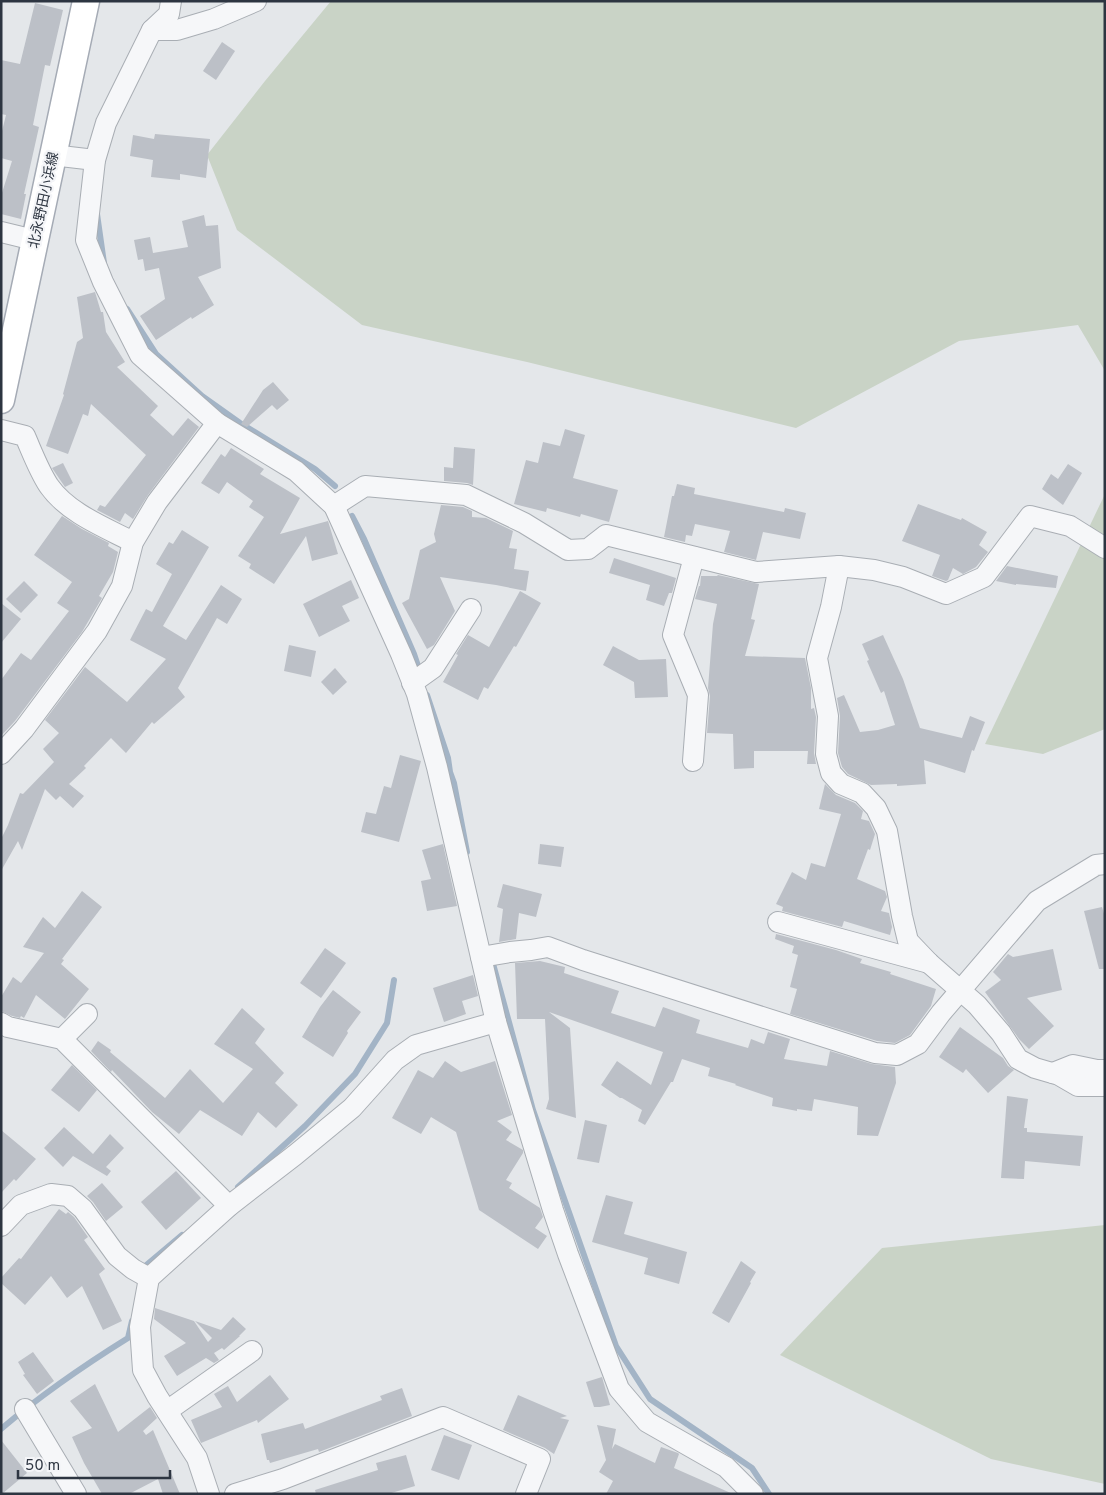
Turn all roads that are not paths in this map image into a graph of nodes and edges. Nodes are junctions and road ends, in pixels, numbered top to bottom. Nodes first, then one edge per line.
1 (86, 1) edge
2 (171, 1) edge
3 (256, 1) edge
4 (153, 30) junction
5 (52, 155) junction
6 (95, 160) junction
7 (1, 232) edge
8 (34, 240) junction
9 (1, 400) edge
10 (217, 423) junction
11 (1, 430) edge
12 (334, 506) junction
13 (133, 542) junction
14 (1105, 548) edge
15 (694, 557) junction
16 (838, 566) junction
17 (471, 609) dead end
18 (412, 683) junction
19 (1, 754) edge
20 (693, 761) dead end
21 (1105, 864) edge
22 (778, 922) dead end
23 (481, 957) junction
24 (930, 962) junction
25 (961, 989) junction
26 (87, 1014) dead end
27 (496, 1022) junction
28 (1, 1023) edge
29 (62, 1039) junction
30 (1105, 1070) edge
31 (1053, 1074) junction
32 (1105, 1086) edge
33 (229, 1206) junction
34 (1, 1226) edge
35 (141, 1274) junction
36 (252, 1350) dead end
37 (26, 1409) dead end
38 (166, 1411) junction
39 (286, 1487) edge
40 (76, 1494) edge
41 (209, 1494) edge
42 (235, 1494) edge
43 (526, 1494) edge
44 (753, 1494) edge

1 - 5 main road, 北永野田小浜線
2 - 4 street
3 - 4 street
4 - 6 street
5 - 6 street
5 - 8 main road, 北永野田小浜線
6 - 10 street
7 - 8 street
8 - 9 main road, 北永野田小浜線
10 - 12 street
10 - 13 street
11 - 13 street
12 - 15 street
12 - 18 street
13 - 19 street
14 - 16 street
15 - 16 street
15 - 20 street
16 - 24 street
17 - 18 street
18 - 23 street
21 - 25 street
22 - 24 street
23 - 25 street
23 - 27 street
24 - 25 street
25 - 31 street
26 - 29 street
27 - 33 street
27 - 44 street
28 - 29 street
29 - 33 street
30 - 31 street
31 - 32 street
33 - 35 street
34 - 35 street
35 - 38 street
36 - 38 street
37 - 40 street
38 - 41 street
39 - 42 street
39 - 43 street

